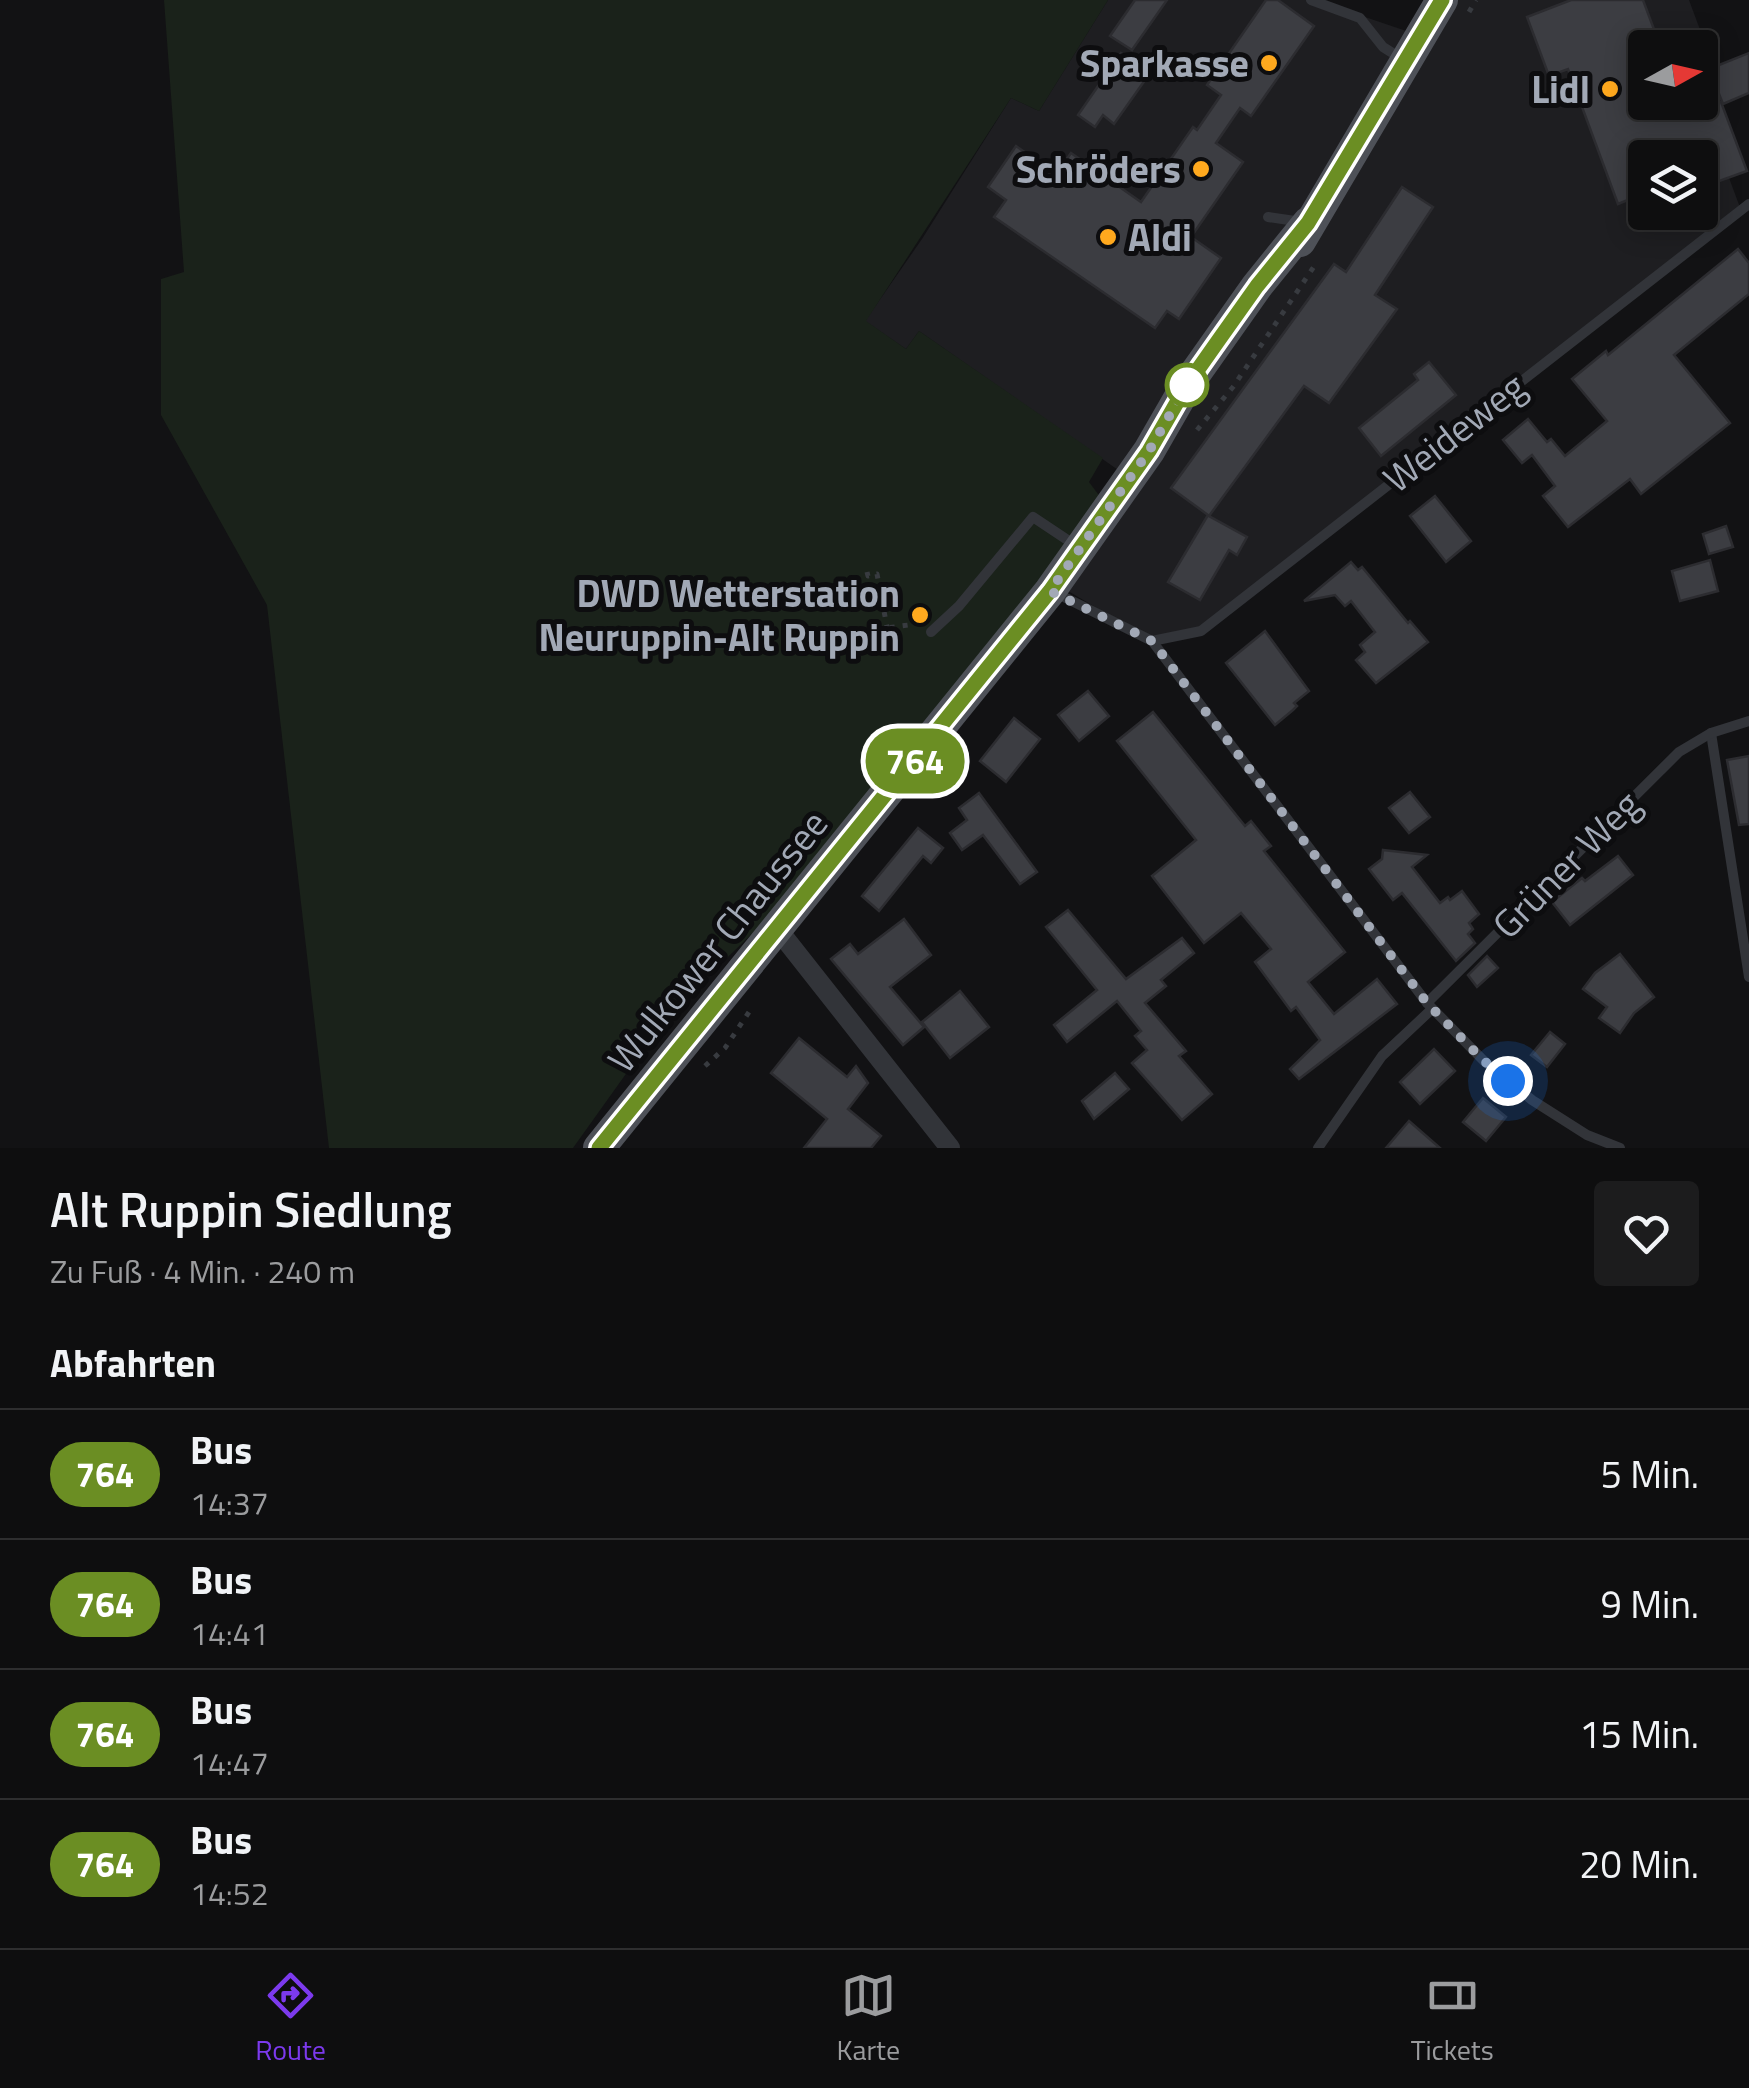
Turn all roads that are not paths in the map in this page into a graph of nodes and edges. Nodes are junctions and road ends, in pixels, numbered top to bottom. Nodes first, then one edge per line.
1 (1311, 0) edge
2 (1442, 0) edge
3 (1408, 62) junction
4 (1749, 204) edge
5 (1268, 217) dead end
6 (1308, 223) junction
7 (1080, 548) junction
8 (1050, 591) junction
9 (927, 628) road end
10 (1152, 641) junction
11 (1749, 722) edge
12 (1712, 732) junction
13 (778, 930) junction
14 (1749, 977) edge
15 (1429, 1006) junction
16 (599, 1148) edge
17 (950, 1148) edge
18 (1318, 1148) edge
19 (1620, 1148) edge

1 - 3 lane
2 - 3 main road, Wulkower Chaussee
3 - 6 main road, Wulkower Chaussee
4 - 10 lane, Weideweg
5 - 6 lane
6 - 7 main road, Wulkower Chaussee
7 - 8 main road, Wulkower Chaussee
7 - 9 lane
8 - 10 lane
8 - 13 main road, Wulkower Chaussee
10 - 15 lane
11 - 12 lane, Grüner Weg
12 - 14 lane
12 - 15 lane, Grüner Weg
13 - 16 main road, Wulkower Chaussee
13 - 17 street
15 - 18 lane, Grüner Weg
15 - 19 lane

